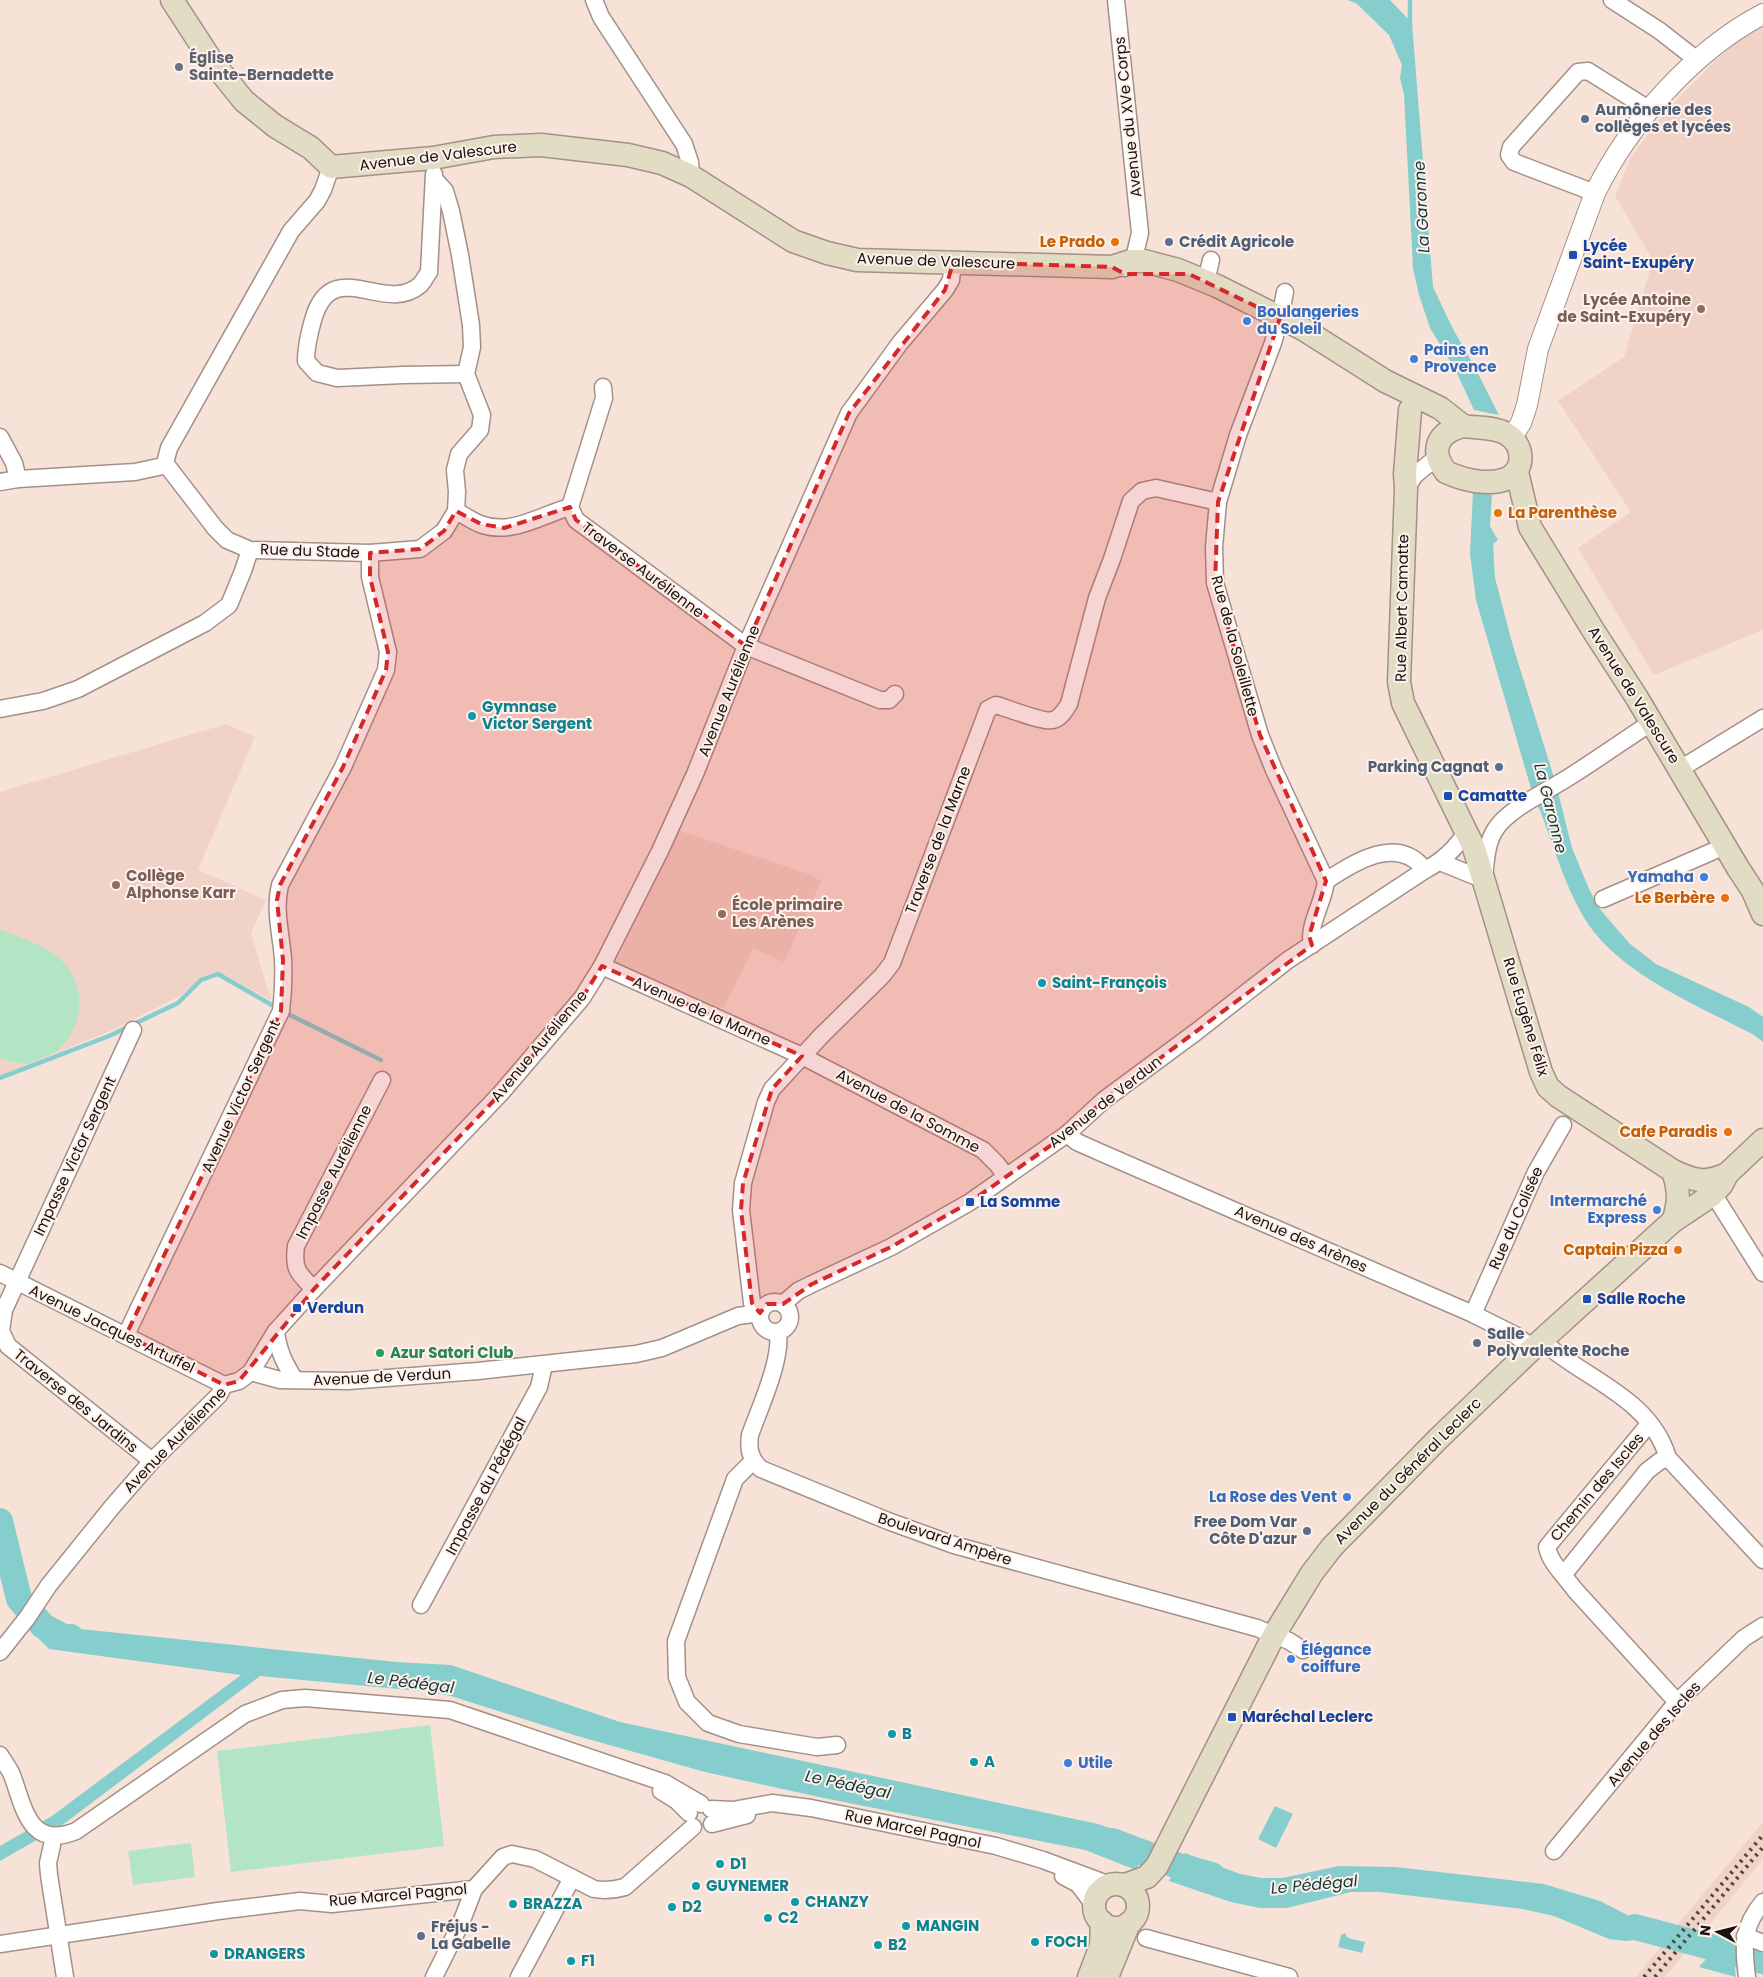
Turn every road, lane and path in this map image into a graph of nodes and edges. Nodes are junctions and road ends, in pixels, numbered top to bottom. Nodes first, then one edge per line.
1 (172, 0) edge
2 (594, 0) edge
3 (1116, 0) edge
4 (1612, 0) edge
5 (1763, 14) edge
6 (1697, 60) junction
7 (1650, 110) junction
8 (331, 167) junction
9 (434, 168) junction
10 (691, 176) junction
11 (1595, 193) junction
12 (1140, 233) junction
13 (953, 264) junction
14 (1161, 264) junction
15 (1121, 266) junction
16 (1202, 272) junction
17 (1284, 292) dead end
18 (1280, 318) junction
19 (466, 374) junction
20 (1385, 381) junction
21 (603, 387) dead end
22 (1410, 410) junction
23 (1463, 426) junction
24 (0, 437) edge
25 (1511, 438) junction
26 (1438, 450) junction
27 (165, 463) junction
28 (1517, 472) junction
29 (18, 478) junction
30 (0, 482) edge
31 (1406, 489) junction
32 (1218, 502) junction
33 (570, 507) junction
34 (456, 511) junction
35 (250, 550) junction
36 (370, 553) junction
37 (746, 646) junction
38 (895, 694) dead end
39 (0, 709) edge
40 (1763, 718) edge
41 (1652, 722) junction
42 (343, 767) joint
43 (1680, 769) junction
44 (1467, 831) junction
45 (1725, 846) junction
46 (1440, 862) junction
47 (1425, 870) junction
48 (1484, 878) junction
49 (1326, 880) junction
50 (1758, 894) edge
51 (1602, 899) dead end
52 (1763, 914) edge
53 (1312, 945) junction
54 (602, 966) junction
55 (133, 1030) dead end
56 (802, 1056) junction
57 (382, 1080) dead end
58 (1563, 1125) dead end
59 (1067, 1134) junction
60 (1763, 1140) edge
61 (1673, 1171) junction
62 (1727, 1174) junction
63 (1006, 1176) junction
64 (1712, 1195) junction
65 (1676, 1214) junction
66 (0, 1273) edge
67 (1763, 1273) edge
68 (17, 1281) junction
69 (314, 1289) junction
70 (783, 1304) junction
71 (760, 1313) junction
72 (1474, 1314) junction
73 (276, 1331) junction
74 (778, 1332) junction
75 (126, 1335) junction
76 (1537, 1344) junction
77 (544, 1365) junction
78 (251, 1372) junction
79 (295, 1380) junction
80 (224, 1385) junction
81 (1649, 1424) junction
82 (1668, 1458) junction
83 (152, 1461) junction
84 (753, 1461) junction
85 (1763, 1560) edge
86 (1564, 1574) junction
87 (421, 1606) dead end
88 (1763, 1626) edge
89 (1274, 1635) junction
90 (1303, 1650) dead end
91 (0, 1652) edge
92 (1677, 1702) junction
93 (837, 1745) dead end
94 (0, 1755) edge
95 (0, 1773) edge
96 (14, 1797) junction
97 (701, 1815) junction
98 (46, 1840) junction
99 (1554, 1851) dead end
100 (1148, 1875) junction
101 (572, 1878) junction
102 (1117, 1885) junction
103 (474, 1889) junction
104 (1763, 1902) edge
105 (1098, 1914) junction
106 (1138, 1922) junction
107 (60, 1936) junction
108 (1744, 1939) junction
109 (1763, 1943) edge
110 (0, 1944) edge
111 (65, 1977) edge
112 (434, 1977) edge
113 (519, 1977) edge
114 (1089, 1977) edge
115 (1107, 1977) edge
116 (1289, 1977) edge
117 (1747, 1977) edge

1 - 8 main road
2 - 10 street
3 - 12 street, Avenue du XVe Corps
4 - 6 street
5 - 6 street
6 - 7 street
7 - 11 street
7 - 11 street
8 - 9 main road, Avenue de Valescure
8 - 27 street
9 - 10 main road, Avenue de Valescure
9 - 19 street
9 - 19 street
10 - 13 main road, Avenue de Valescure
11 - 25 street
12 - 14 street, Avenue du XVe Corps
12 - 15 street, Avenue du XVe Corps
13 - 15 main road, Avenue de Valescure
13 - 37 street, Avenue Aurélienne
14 - 15 main road, Avenue de Valescure
14 - 16 main road, Avenue de Valescure
15 - 16 main road, Avenue de Valescure
16 - 18 main road, Avenue de Valescure
17 - 18 street, Rue de la Soleillette
18 - 20 main road, Avenue de Valescure
18 - 32 street, Rue de la Soleillette
19 - 34 street
20 - 22 main road, Avenue de Valescure
20 - 23 main road, Avenue de Valescure
21 - 33 street
22 - 26 main road, Avenue de Valescure
22 - 31 main road, Rue Albert Camatte
23 - 25 main road
23 - 26 main road
24 - 29 street
25 - 28 main road
26 - 28 main road
26 - 31 street
27 - 29 street
27 - 35 street, Rue du Stade
28 - 41 main road, Avenue de Valescure
29 - 30 street
31 - 44 main road, Rue Albert Camatte
32 - 49 street, Rue de la Soleillette
32 - 56 street, Traverse de la Marne
33 - 34 street, Traverse Aurélienne
33 - 37 street, Traverse Aurélienne
34 - 36 street
35 - 36 street, Rue du Stade
35 - 39 street
36 - 42 street, Rue du Stade
37 - 38 street, Traverse Aurélienne
37 - 54 street, Avenue Aurélienne
40 - 43 street
41 - 43 main road, Avenue de Valescure
41 - 48 street
42 - 75 street, Avenue Victor Sergent
43 - 45 main road, Avenue de Valescure
44 - 46 street, Avenue de Verdun
44 - 48 main road, Rue Eugène Félix
45 - 50 main road, Avenue de Valescure
45 - 51 street
46 - 47 street, Avenue de Verdun
46 - 48 street
47 - 49 street
47 - 53 street, Avenue de Verdun
48 - 61 main road, Rue Eugène Félix
49 - 53 street
50 - 52 main road, Avenue de Valescure
53 - 59 street, Avenue de Verdun
54 - 56 street, Avenue de la Marne
54 - 69 street, Avenue Aurélienne
55 - 68 street, Impasse Victor Sergent
56 - 63 street, Avenue de la Somme
56 - 71 street, Traverse de la Marne
57 - 69 street, Impasse Aurélienne
58 - 72 street, Rue du Colisée
59 - 63 street, Avenue de Verdun
59 - 72 street, Avenue des Arènes
60 - 62 main road, Avenue du Général Leclerc
61 - 62 main road, Rue Eugène Félix
61 - 65 main road
62 - 64 main road, Avenue du Général Leclerc
63 - 70 street, Avenue de Verdun
64 - 65 main road, Avenue du Général Leclerc
64 - 67 street
65 - 76 main road, Avenue du Général Leclerc
66 - 68 street, Avenue Jacques Artuffel
68 - 75 street, Avenue Jacques Artuffel
68 - 83 street, Traverse des Jardins
69 - 73 street, Avenue Aurélienne
70 - 71 street
70 - 74 street
71 - 74 street
71 - 77 street, Avenue de Verdun
72 - 76 street, Avenue des Arènes
73 - 78 street, Avenue Aurélienne
73 - 79 street, Avenue de Verdun
74 - 84 street
75 - 80 street, Avenue Jacques Artuffel
76 - 81 street, Avenue des Arènes
76 - 89 main road, Avenue du Général Leclerc
77 - 79 street, Avenue de Verdun
77 - 87 street, Impasse du Pédégal
78 - 79 street, Avenue de Verdun
78 - 80 street, Avenue Aurélienne
80 - 83 street, Avenue Aurélienne
81 - 82 street, Avenue des Arènes
81 - 86 street, Chemin des Iscles
82 - 85 street
82 - 86 street, Chemin des Iscles
83 - 91 street, Avenue Aurélienne
84 - 89 street, Boulevard Ampère
84 - 93 street
86 - 92 street, Chemin des Iscles
88 - 92 street, Avenue des Iscles
89 - 90 street, Boulevard Ampère
89 - 100 main road, Avenue du Général Leclerc
92 - 99 street, Avenue des Iscles
94 - 96 street
95 - 96 street
96 - 98 street
97 - 98 street
97 - 101 street, Rue Marcel Pagnol
97 - 102 street, Rue Marcel Pagnol
97 - 105 street, Rue Marcel Pagnol
98 - 107 street
100 - 102 main road
100 - 106 main road, Avenue du Général Leclerc
101 - 103 street, Rue Marcel Pagnol
101 - 113 street
102 - 105 main road
102 - 106 main road
103 - 107 street, Rue Marcel Pagnol
103 - 112 street
104 - 108 street
105 - 106 main road
105 - 114 main road
106 - 115 main road, Avenue du Général Leclerc
106 - 116 street
107 - 110 street, Rue Marcel Pagnol
107 - 111 street
108 - 109 street
108 - 117 street

